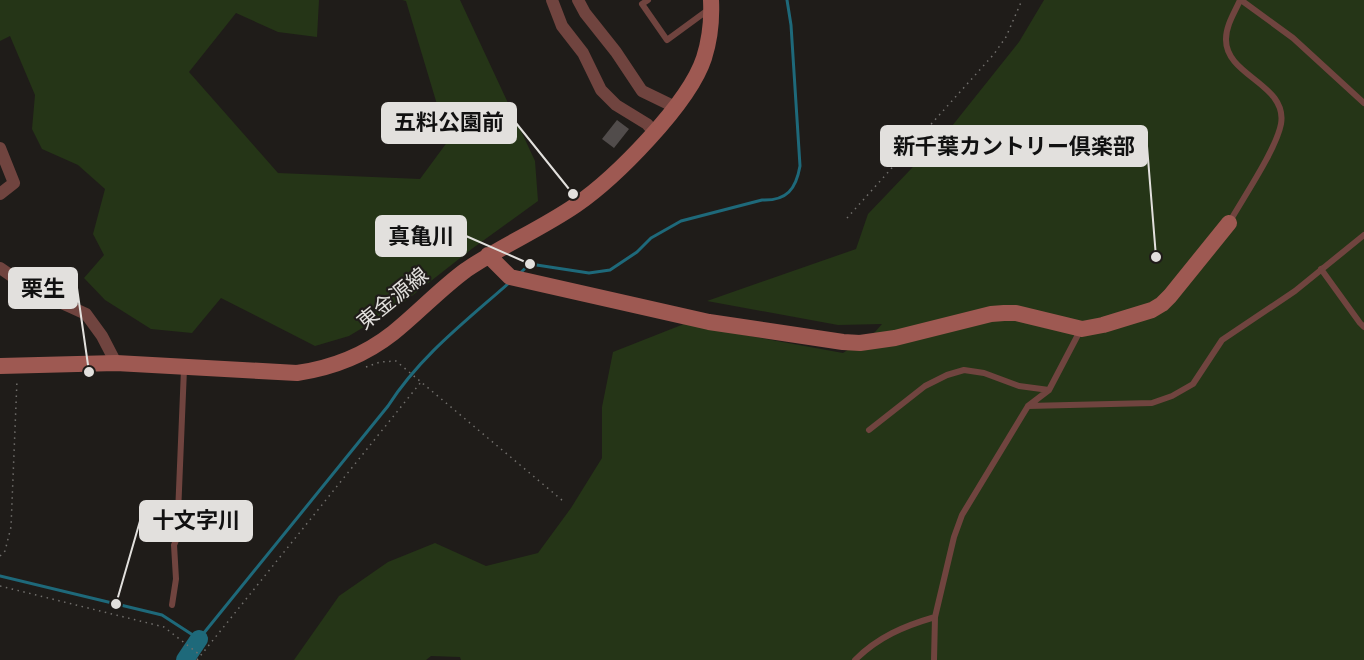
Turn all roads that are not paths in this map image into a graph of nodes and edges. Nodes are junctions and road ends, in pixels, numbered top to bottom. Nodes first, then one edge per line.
1 (552, 0) edge
2 (578, 0) edge
3 (648, 0) edge
4 (1241, 0) edge
5 (711, 4) edge
6 (1364, 103) edge
7 (675, 107) junction
8 (654, 132) junction
9 (0, 148) edge
10 (0, 194) edge
11 (1229, 223) joint
12 (1364, 235) edge
13 (488, 255) junction
14 (0, 268) edge
15 (1321, 268) junction
16 (1364, 327) edge
17 (1082, 329) junction
18 (116, 363) junction
19 (184, 365) junction
20 (0, 366) edge
21 (1049, 390) junction
22 (1028, 406) junction
23 (869, 430) dead end
24 (172, 605) dead end
25 (935, 617) junction
26 (855, 660) edge
27 (934, 660) edge

1 - 8 street
2 - 7 street
3 - 5 lane
4 - 6 lane
4 - 11 lane
5 - 7 main road, 東金源線
7 - 8 main road, 東金源線
8 - 13 main road, 東金源線
9 - 10 street
11 - 17 main road
12 - 15 lane
13 - 17 main road
13 - 19 main road, 東金源線
14 - 18 street
15 - 16 lane
15 - 22 lane
17 - 21 lane
18 - 19 main road, 東金源線
18 - 20 main road, 東金源線
19 - 24 lane
21 - 22 lane
21 - 23 lane
22 - 25 lane
25 - 26 lane
25 - 27 lane

